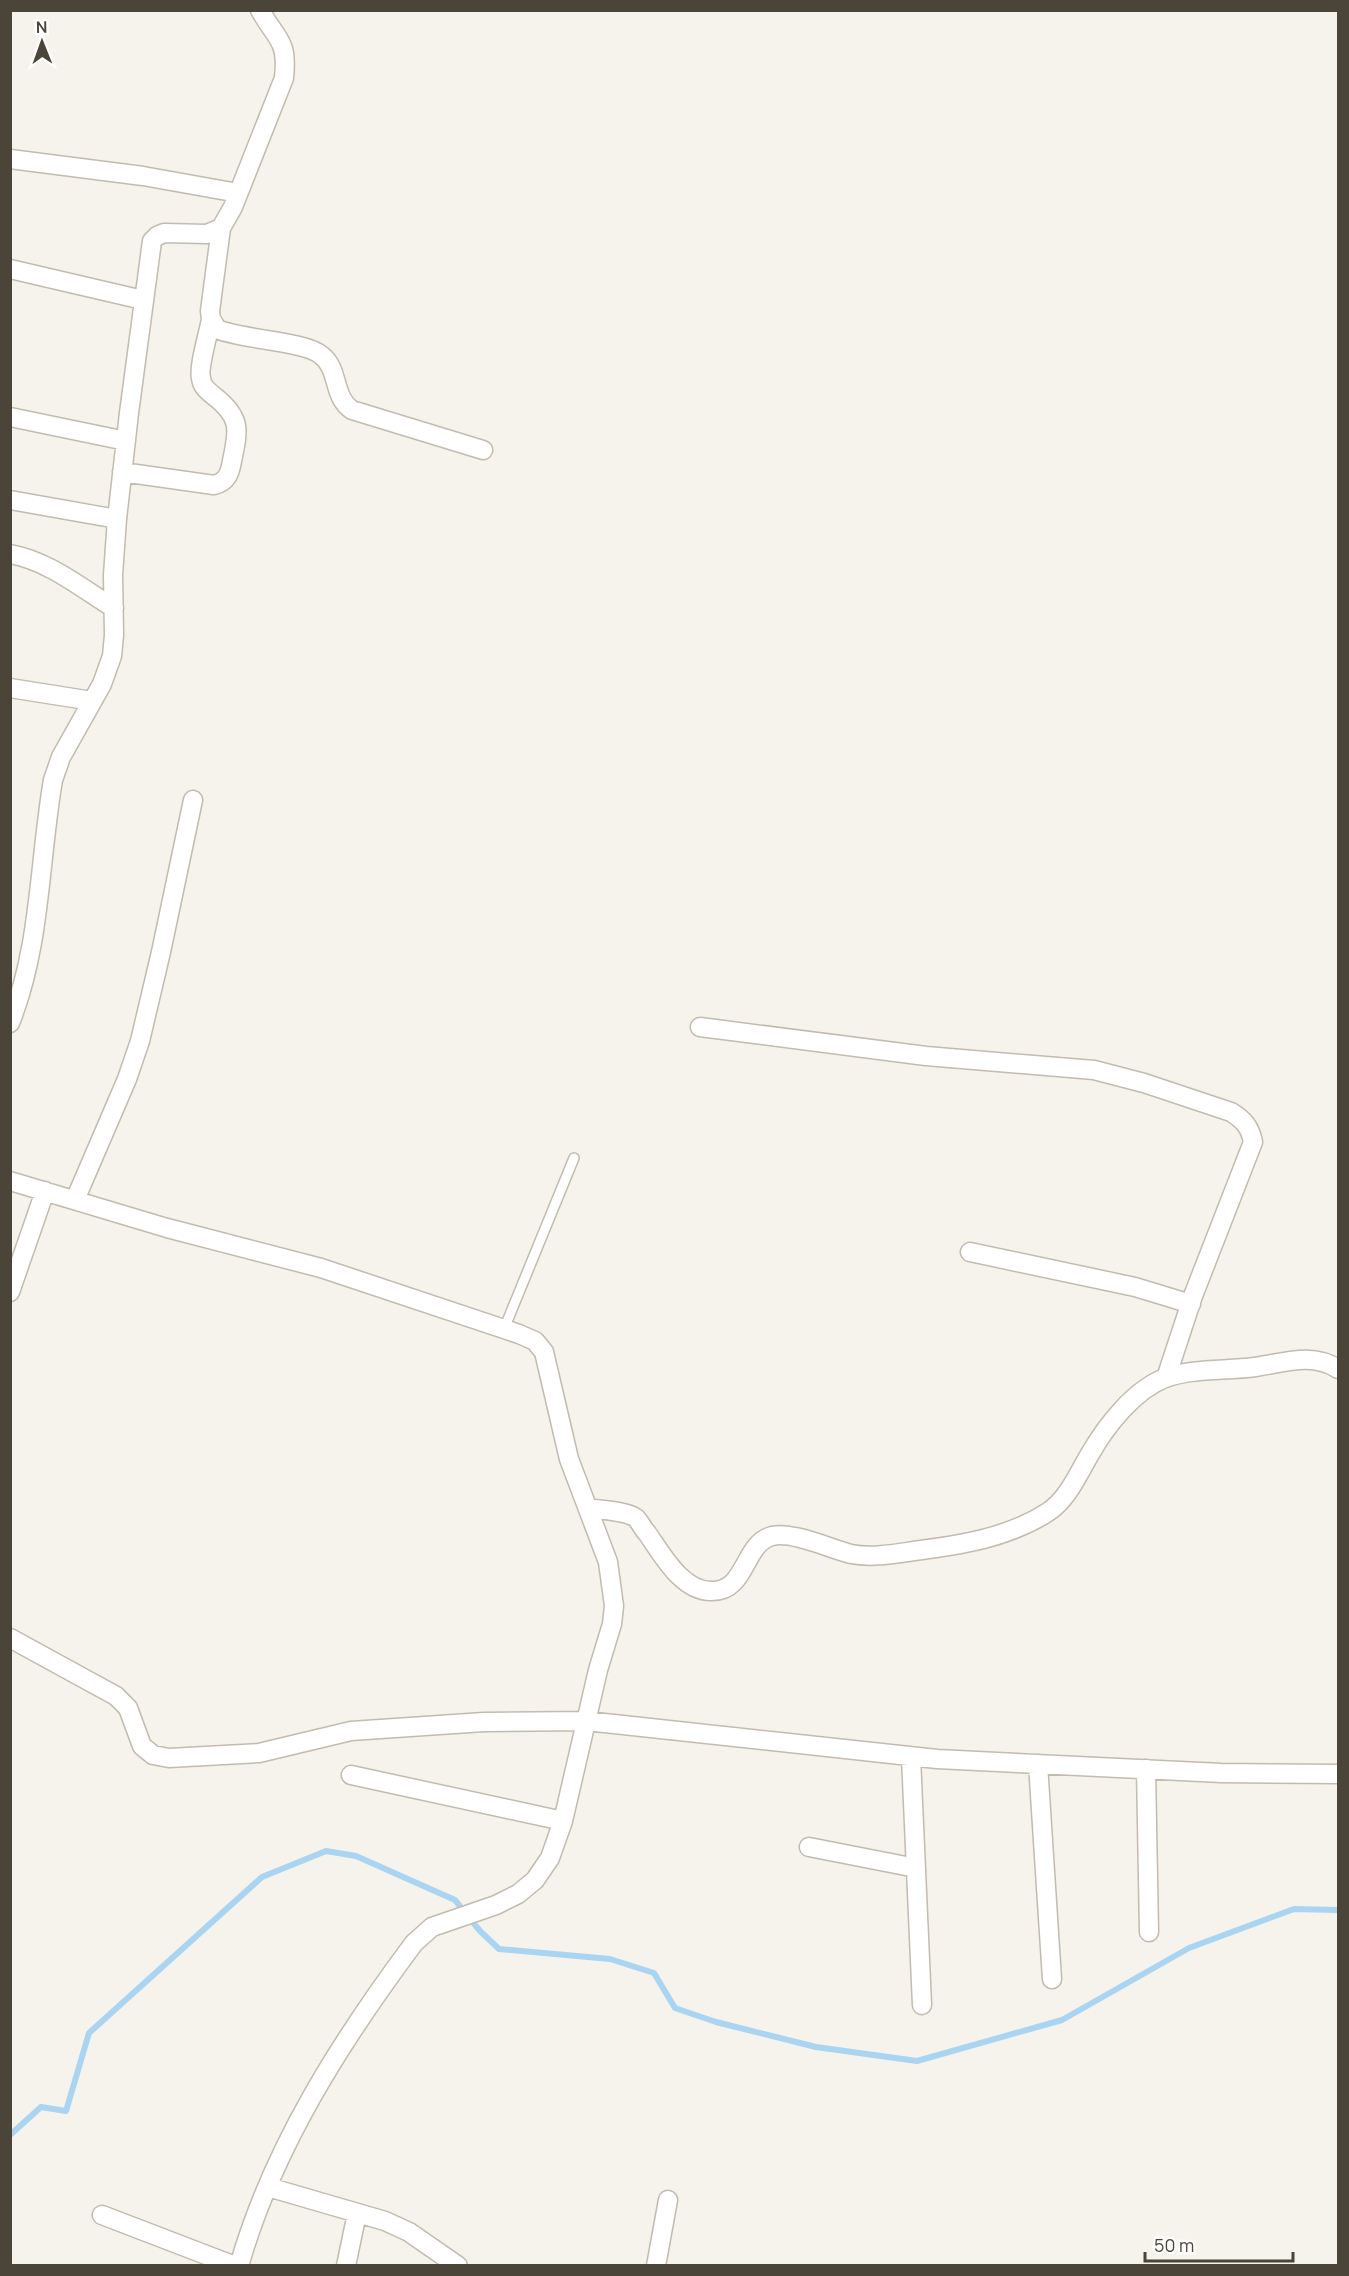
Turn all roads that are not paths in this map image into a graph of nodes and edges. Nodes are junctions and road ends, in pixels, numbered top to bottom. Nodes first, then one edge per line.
1 (260, 10) edge
2 (10, 159) edge
3 (238, 193) junction
4 (221, 228) junction
5 (10, 269) edge
6 (143, 300) junction
7 (211, 319) junction
8 (10, 417) edge
9 (126, 441) junction
10 (483, 450) dead end
11 (122, 472) junction
12 (10, 500) edge
13 (117, 519) junction
14 (10, 554) edge
15 (114, 609) junction
16 (10, 688) edge
17 (92, 701) junction
18 (193, 800) dead end
19 (10, 1023) edge
20 (700, 1027) dead end
21 (574, 1158) dead end
22 (10, 1181) edge
23 (45, 1191) junction
24 (75, 1200) junction
25 (970, 1252) dead end
26 (10, 1292) edge
27 (1191, 1304) junction
28 (504, 1329) junction
29 (1338, 1369) edge
30 (1166, 1378) junction
31 (588, 1508) junction
32 (10, 1638) edge
33 (586, 1721) junction
34 (911, 1757) junction
35 (1038, 1764) junction
36 (1146, 1769) junction
37 (1338, 1774) edge
38 (351, 1775) dead end
39 (563, 1821) junction
40 (809, 1847) dead end
41 (916, 1868) junction
42 (1149, 1932) dead end
43 (1052, 1979) dead end
44 (922, 2005) dead end
45 (268, 2187) junction
46 (669, 2200) dead end
47 (357, 2212) junction
48 (102, 2215) dead end
49 (237, 2265) edge
50 (346, 2265) edge
51 (458, 2265) edge
52 (656, 2265) edge

1 - 3 street
2 - 3 street
3 - 4 street
4 - 6 street
4 - 7 street
5 - 6 street
6 - 9 street
7 - 10 street
7 - 11 street
8 - 9 street
9 - 11 street
11 - 13 street
12 - 13 street
13 - 15 street
14 - 15 street
15 - 17 street
16 - 17 street
17 - 19 street
18 - 24 street
20 - 27 street
21 - 28 lane
22 - 23 street
23 - 24 street
23 - 26 street
24 - 28 street
25 - 27 street
27 - 30 street
28 - 31 street
29 - 30 street
30 - 31 street
31 - 33 street
32 - 33 street
33 - 34 street
33 - 39 street
34 - 35 street
34 - 41 street
35 - 36 street
35 - 43 street
36 - 37 street
36 - 42 street
38 - 39 street
39 - 45 street
40 - 41 street
41 - 44 street
45 - 47 street
45 - 49 street
46 - 52 street
47 - 50 street
47 - 51 street
48 - 49 street

